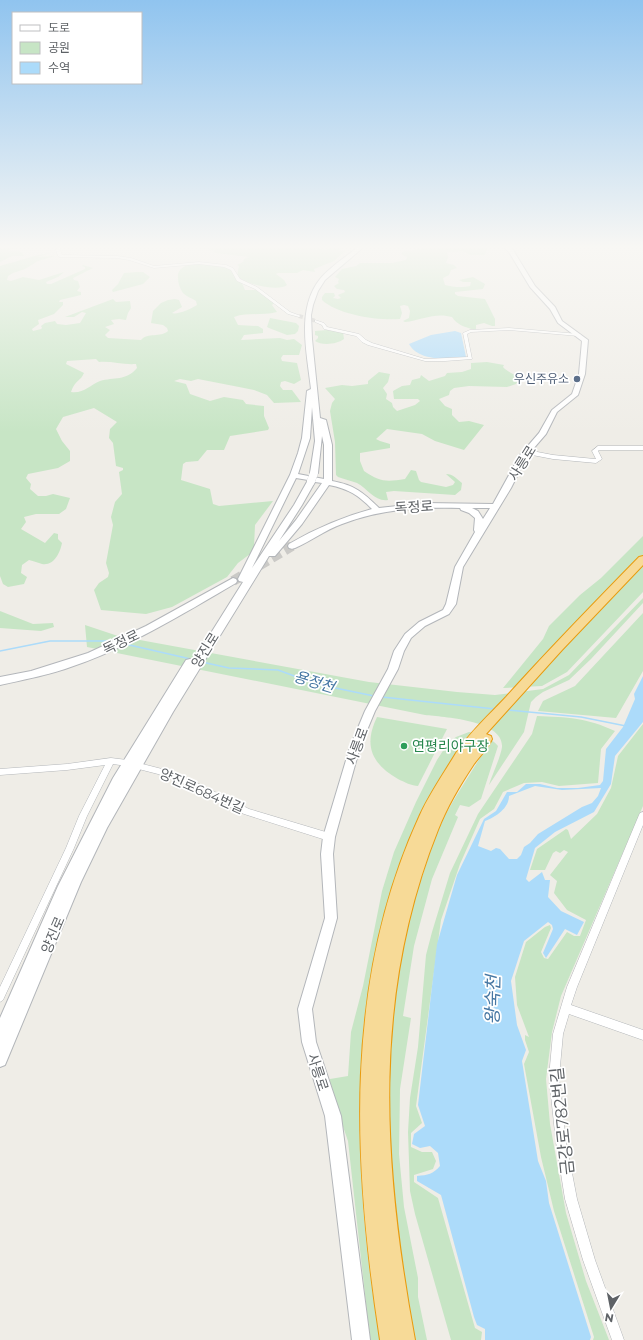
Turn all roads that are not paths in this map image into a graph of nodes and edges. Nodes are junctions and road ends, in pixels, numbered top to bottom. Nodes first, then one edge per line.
1 (282, 308) edge
2 (306, 308) edge
3 (310, 308) edge
4 (553, 308) edge
5 (299, 316) tunnel mouth
6 (316, 321) tunnel mouth
7 (579, 335) junction
8 (312, 391) junction
9 (643, 448) edge
10 (527, 452) junction
11 (294, 475) junction
12 (328, 481) junction
13 (507, 488) junction
14 (363, 497) junction
15 (416, 506) junction
16 (452, 506) junction
17 (496, 506) junction
18 (377, 510) junction
19 (346, 519) junction
20 (476, 538) junction
21 (292, 546) tunnel mouth
22 (643, 559) edge
23 (643, 568) edge
24 (239, 584) junction
25 (534, 678) junction
26 (0, 681) edge
27 (474, 746) junction
28 (111, 761) junction
29 (132, 764) junction
30 (0, 772) edge
31 (643, 815) edge
32 (329, 837) junction
33 (0, 997) edge
34 (565, 1008) junction
35 (0, 1035) edge
36 (643, 1035) edge
37 (0, 1060) edge
38 (361, 1340) edge
39 (391, 1340) edge
40 (404, 1340) edge
41 (618, 1340) edge

1 - 5 street
2 - 8 main road, 양진로
3 - 8 main road, 양진로
4 - 7 main road
6 - 7 street
7 - 10 main road, 사릉로
8 - 11 main road
8 - 12 main road
8 - 24 main road, 양진로
9 - 10 street
10 - 13 main road, 사릉로
11 - 12 main road
11 - 24 main road
12 - 14 main road
12 - 24 main road
13 - 16 main road
13 - 17 main road, 사릉로
14 - 15 main road
14 - 18 main road
14 - 19 main road
15 - 16 main road, 독정로
15 - 18 main road, 독정로
16 - 17 main road, 독정로
16 - 20 main road
17 - 20 main road, 사릉로
18 - 19 main road, 독정로
19 - 21 main road, 독정로
20 - 32 main road, 사릉로
22 - 25 highway
23 - 25 highway
24 - 26 main road, 독정로
24 - 29 main road, 양진로
25 - 27 highway
27 - 39 highway
27 - 40 highway
28 - 29 street, 양진로684번길
28 - 30 street, 양진로684번길
28 - 33 street
29 - 32 street, 양진로684번길
29 - 35 main road, 양진로
29 - 37 main road, 양진로
31 - 34 street, 금강로782번길
32 - 38 main road, 사릉로
34 - 36 street
34 - 41 street, 금강로782번길

